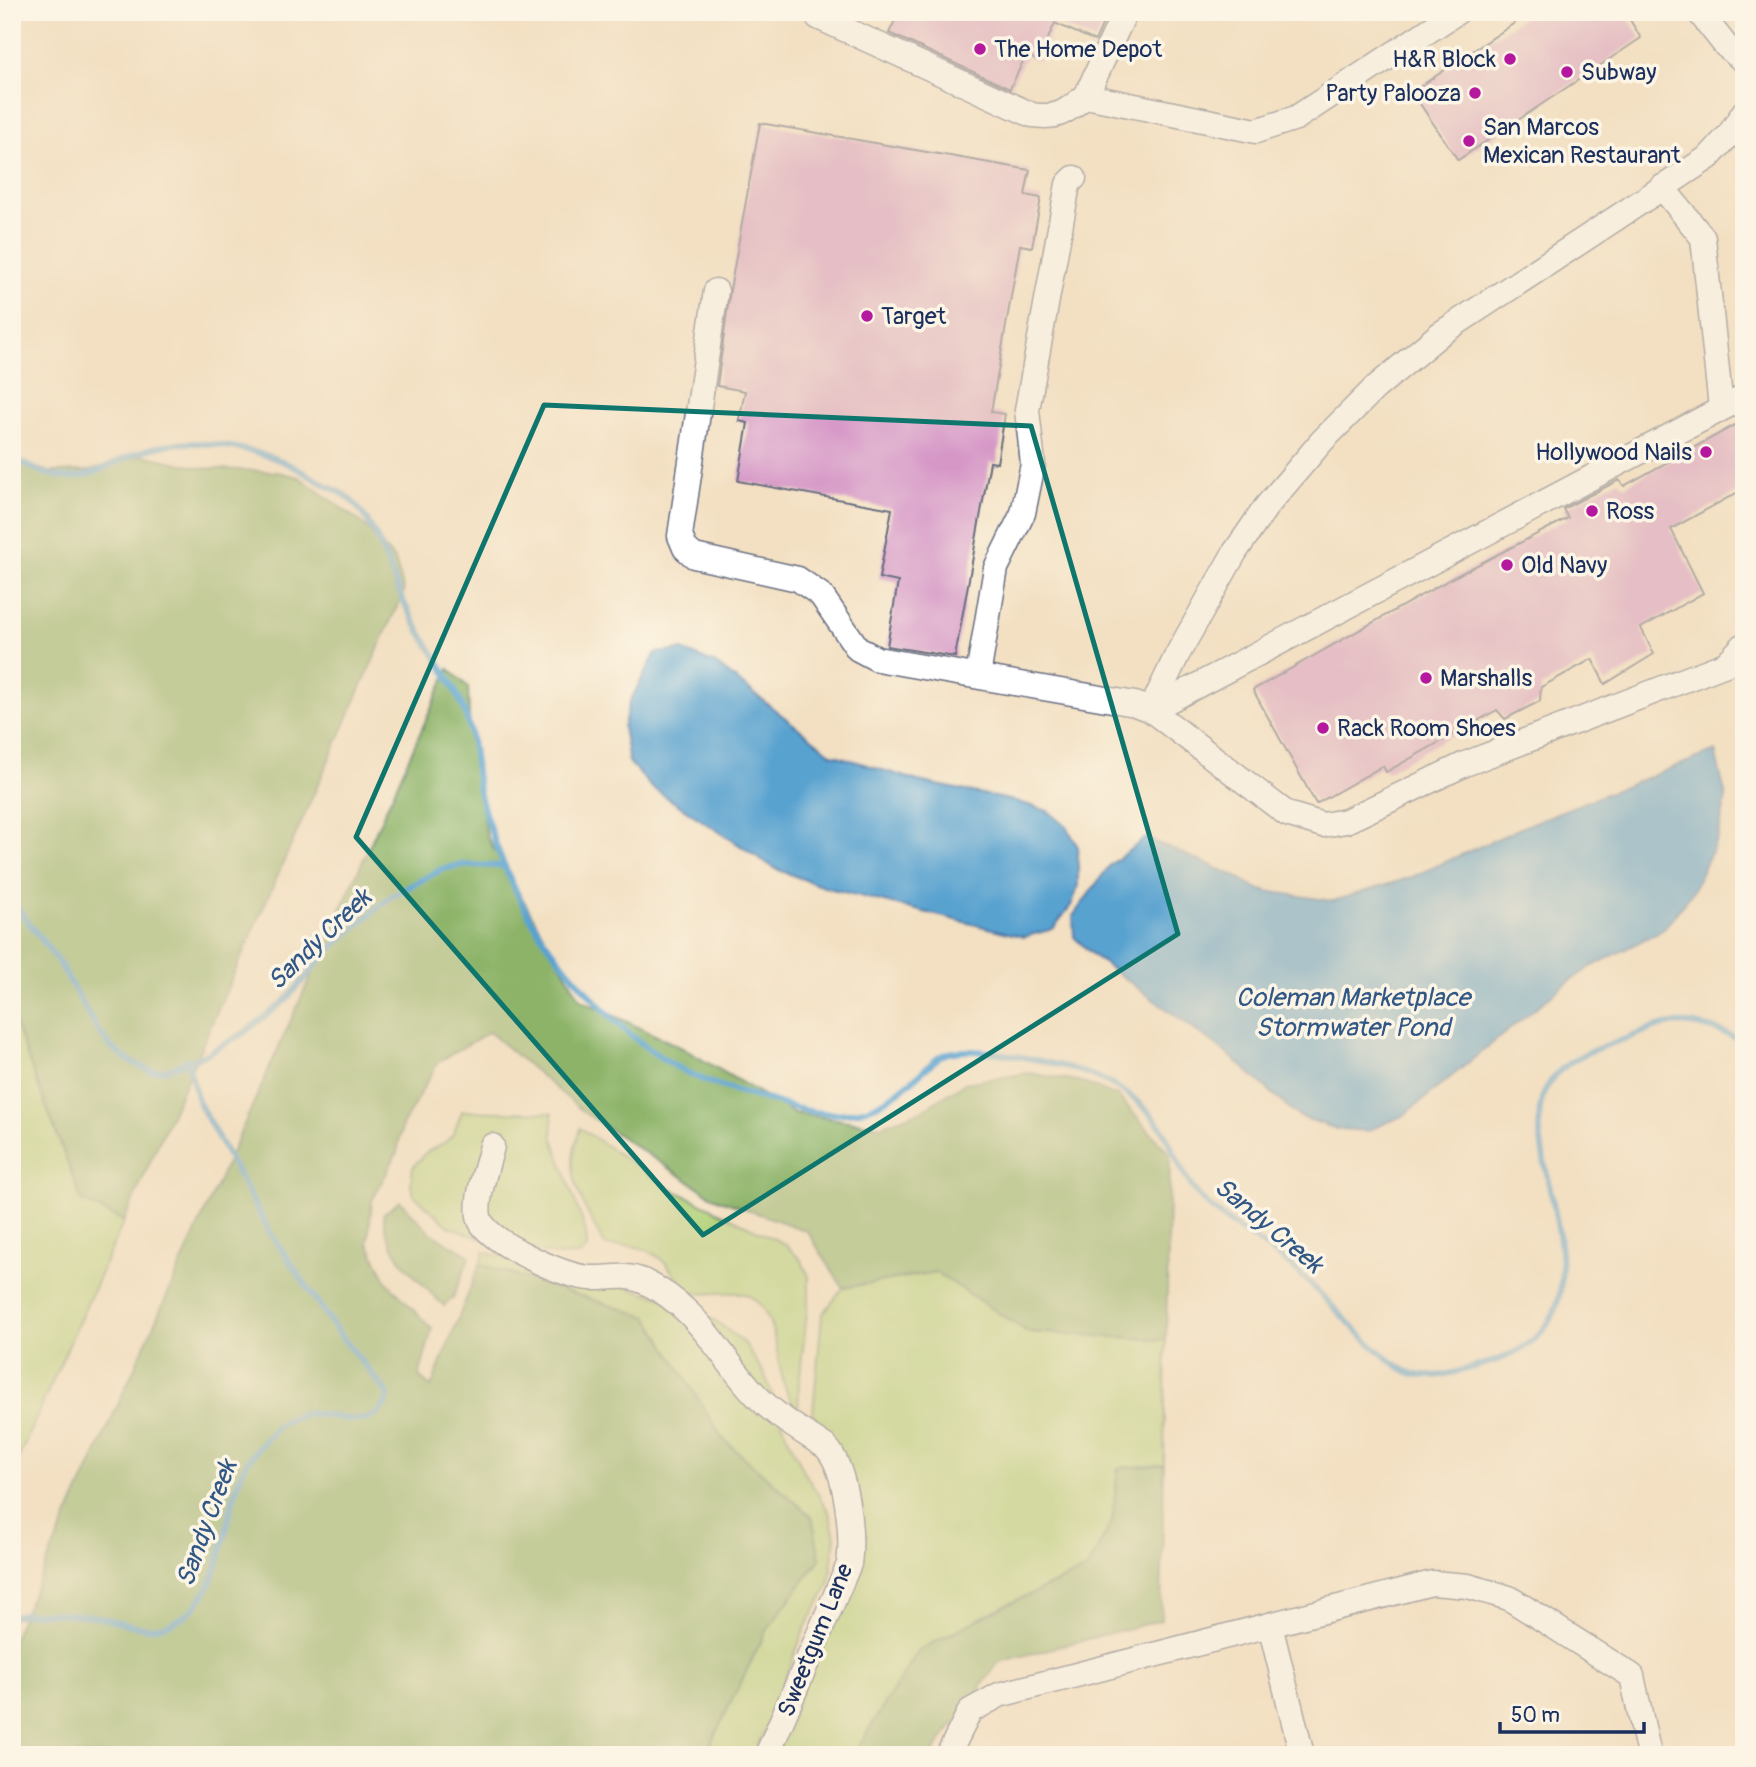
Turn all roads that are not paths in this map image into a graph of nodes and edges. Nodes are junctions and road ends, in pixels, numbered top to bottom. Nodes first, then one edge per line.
1 (820, 12) edge
2 (1125, 12) edge
3 (1457, 12) edge
4 (1699, 12) edge
5 (1744, 61) edge
6 (1086, 96) junction
7 (1744, 112) edge
8 (1074, 178) dead end
9 (1662, 187) junction
10 (716, 291) dead end
11 (1744, 397) edge
12 (1721, 408) junction
13 (1744, 645) edge
14 (978, 676) junction
15 (1151, 710) junction
16 (492, 1146) dead end
17 (1270, 1625) junction
18 (767, 1755) edge
19 (948, 1755) edge
20 (1302, 1755) edge
21 (1649, 1755) edge

1 - 6 street
2 - 6 street
3 - 6 street
4 - 5 street
7 - 9 street
8 - 14 street
9 - 12 street
9 - 15 street
10 - 14 street
11 - 12 street
12 - 15 street
13 - 15 street
14 - 15 street
16 - 18 street, Sweetgum Lane
17 - 19 street
17 - 20 street
17 - 21 street

